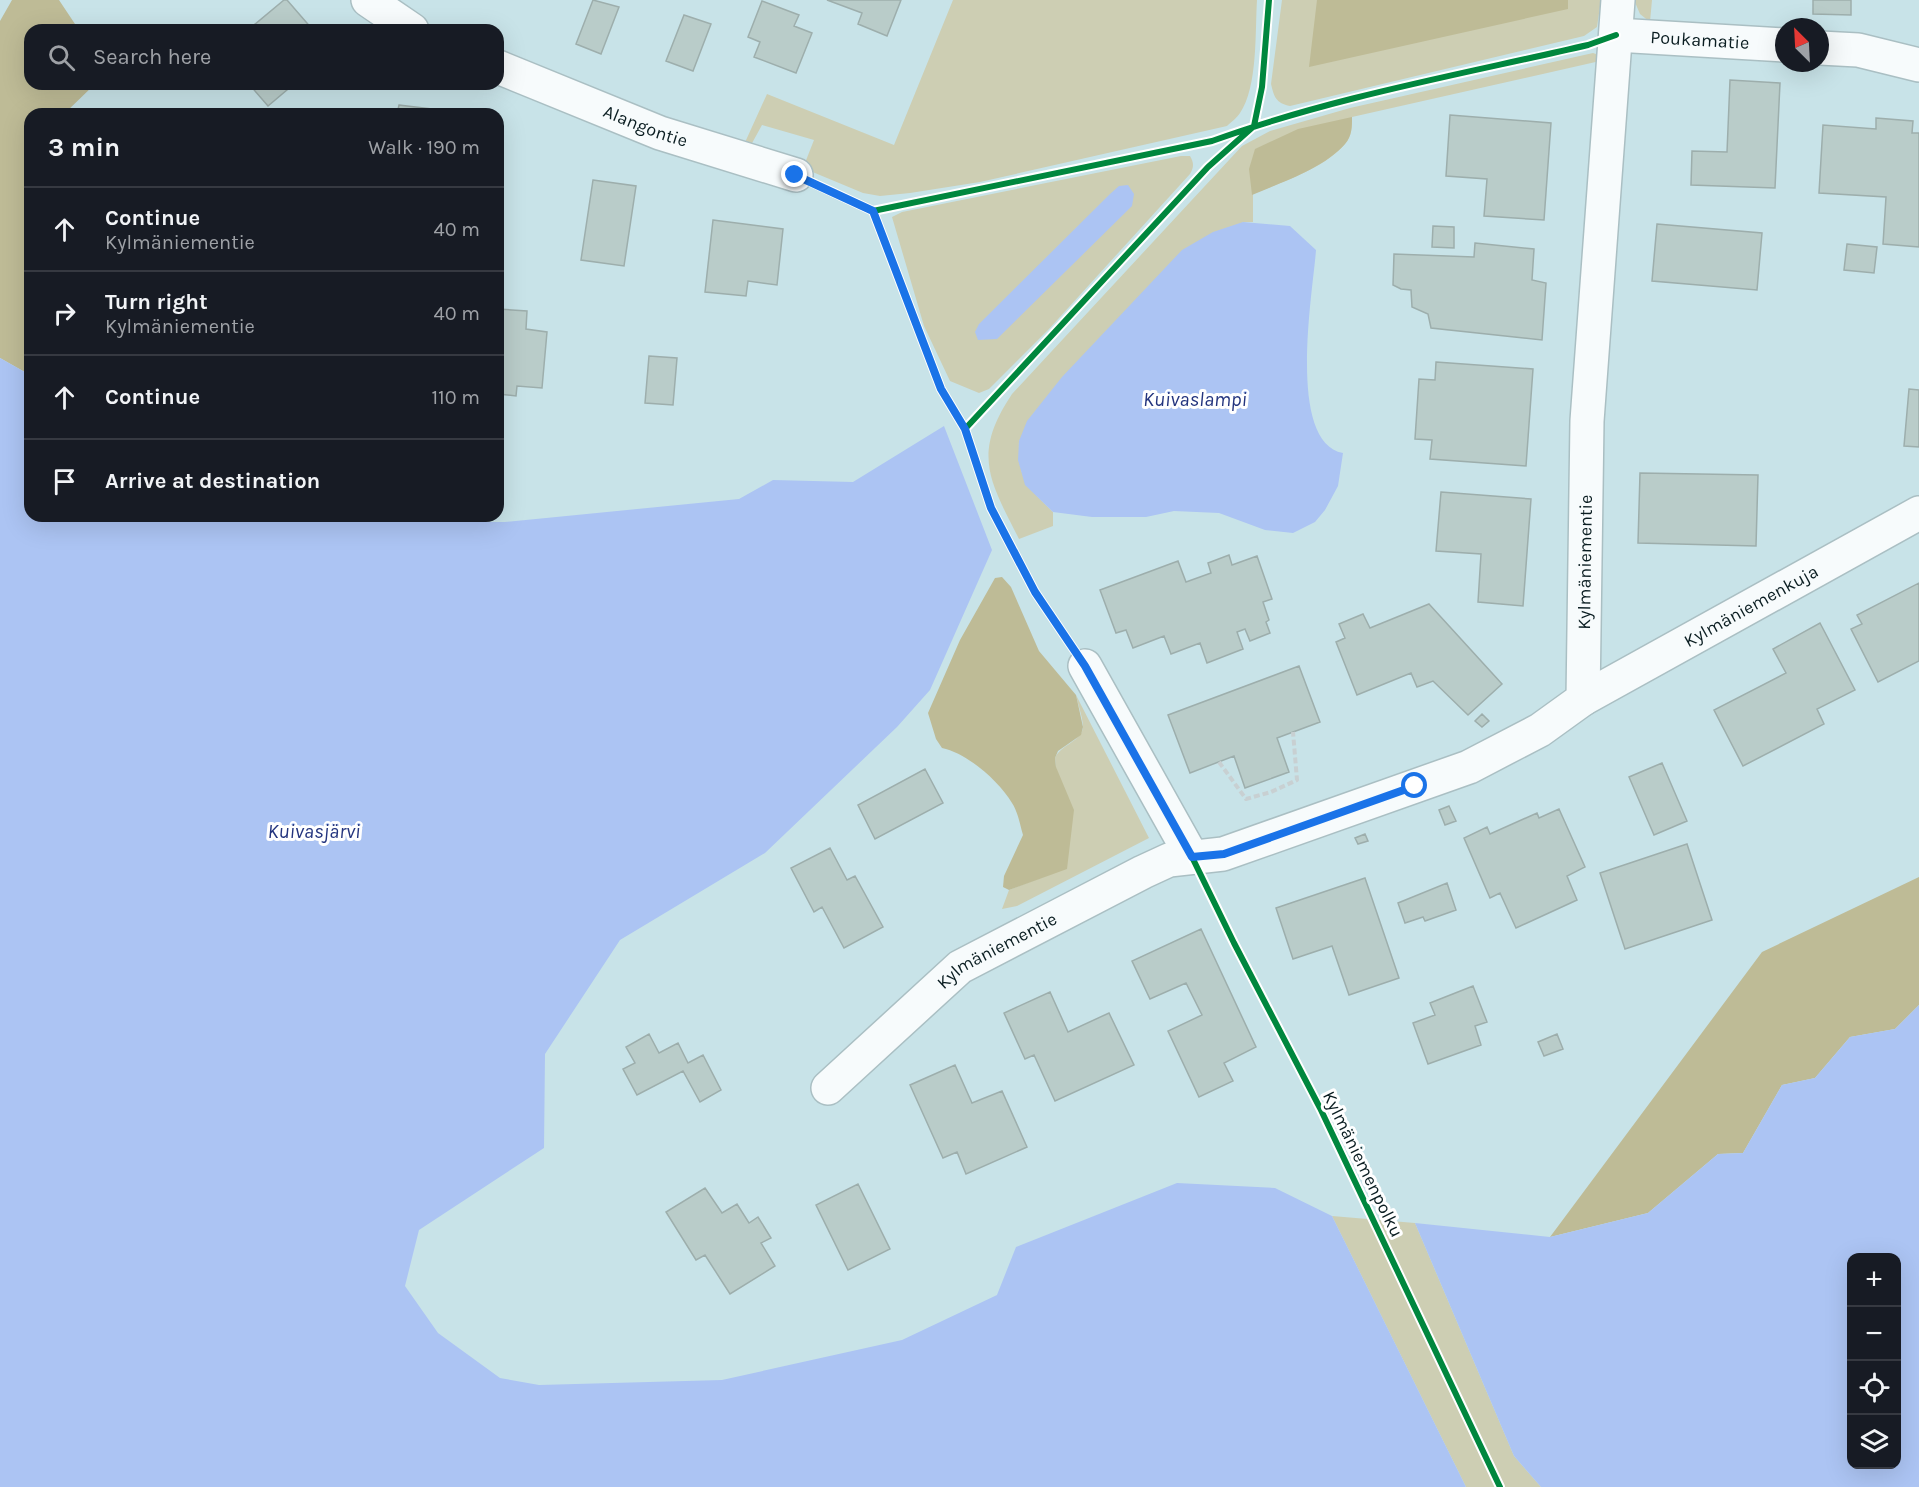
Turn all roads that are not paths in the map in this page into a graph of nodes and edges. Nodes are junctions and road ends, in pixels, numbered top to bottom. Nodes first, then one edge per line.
1 (368, 0) edge
2 (1618, 0) edge
3 (403, 24) edge
4 (1616, 35) junction
5 (1775, 44) edge
6 (1829, 48) edge
7 (1919, 65) edge
8 (504, 69) edge
9 (795, 175) dead end
10 (1919, 513) edge
11 (1085, 666) dead end
12 (1583, 699) junction
13 (1192, 857) junction
14 (828, 1088) dead end

1 - 3 street
2 - 4 street, Kylmäniementie
4 - 5 street, Poukamatie
4 - 12 street, Kylmäniementie
6 - 7 street
8 - 9 street, Alangontie
10 - 12 street, Kylmäniemenkuja
11 - 13 street
12 - 13 street, Kylmäniementie
13 - 14 street, Kylmäniementie

